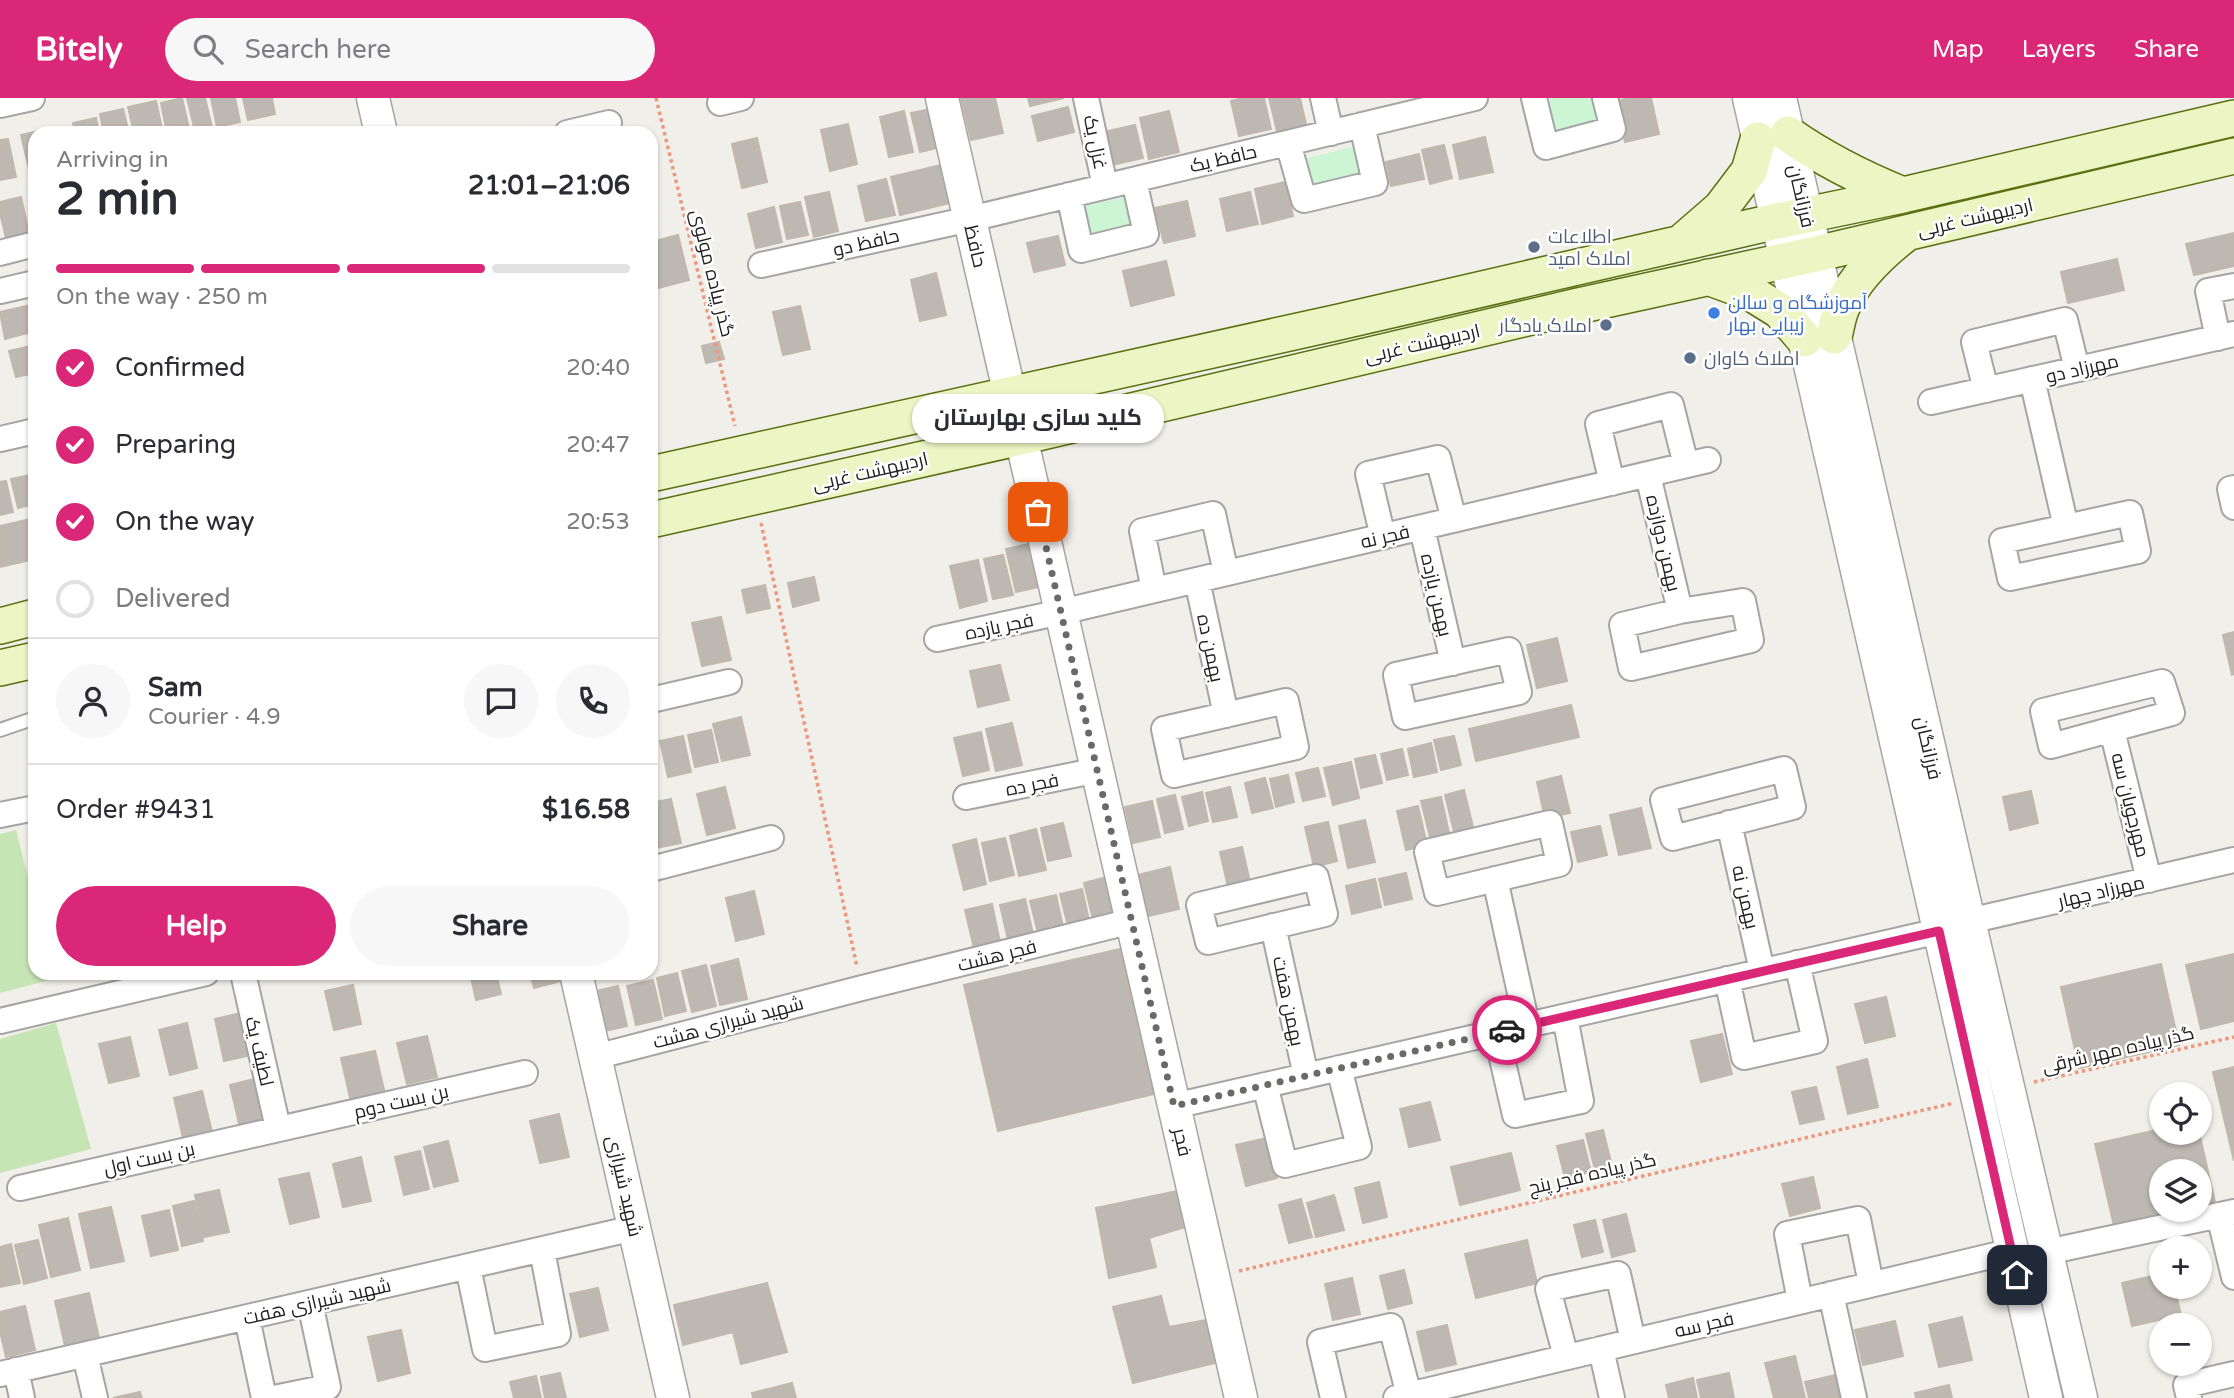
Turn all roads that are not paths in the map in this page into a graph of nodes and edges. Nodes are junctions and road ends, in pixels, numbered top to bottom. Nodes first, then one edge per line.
1 (32, 98) edge
2 (373, 98) edge
3 (942, 98) edge
4 (1086, 98) edge
5 (1323, 98) edge
6 (1475, 98) edge
7 (1534, 98) edge
8 (1605, 98) edge
9 (1749, 98) edge
10 (1780, 98) edge
11 (0, 106) edge
12 (2234, 118) edge
13 (609, 123) dead end
14 (1362, 125) junction
15 (379, 126) edge
16 (596, 126) edge
17 (1331, 133) junction
18 (1773, 137) junction
19 (1288, 143) junction
20 (2234, 156) edge
21 (1134, 180) junction
22 (1105, 187) junction
23 (1069, 195) junction
24 (1903, 195) junction
25 (1792, 218) junction
26 (970, 219) junction
27 (1908, 232) junction
28 (1678, 244) junction
29 (28, 246) edge
30 (0, 253) edge
31 (1801, 258) junction
32 (761, 265) dead end
33 (1708, 277) junction
34 (28, 285) edge
35 (2234, 286) edge
36 (0, 291) edge
37 (2226, 336) edge
38 (1819, 338) junction
39 (2077, 369) junction
40 (2032, 379) junction
41 (1986, 390) junction
42 (1010, 395) junction
43 (1931, 402) dead end
44 (28, 433) edge
45 (1021, 437) junction
46 (0, 439) edge
47 (658, 472) edge
48 (1648, 475) junction
49 (1612, 483) junction
50 (2234, 488) edge
51 (2234, 507) edge
52 (658, 518) edge
53 (1454, 520) junction
54 (2066, 527) junction
55 (1422, 528) junction
56 (1383, 537) junction
57 (1226, 573) junction
58 (1197, 580) junction
59 (1154, 590) junction
60 (1680, 611) junction
61 (1061, 612) junction
62 (28, 619) edge
63 (0, 626) edge
64 (937, 639) dead end
65 (28, 662) edge
66 (1452, 663) junction
67 (0, 668) edge
68 (729, 682) dead end
69 (658, 698) edge
70 (1226, 715) junction
71 (28, 720) edge
72 (0, 730) edge
73 (2112, 730) junction
74 (1098, 770) junction
75 (966, 797) dead end
76 (28, 809) edge
77 (0, 815) edge
78 (1729, 823) junction
79 (772, 838) dead end
80 (2234, 860) edge
81 (658, 867) edge
82 (1494, 879) junction
83 (2149, 880) junction
84 (1132, 921) junction
85 (1969, 921) junction
86 (1273, 926) junction
87 (1939, 931) junction
88 (1797, 963) junction
89 (1762, 971) junction
90 (1727, 979) junction
91 (176, 980) edge
92 (245, 980) edge
93 (578, 980) edge
94 (862, 988) joint
95 (1565, 1017) junction
96 (0, 1021) edge
97 (1527, 1025) junction
98 (1496, 1032) junction
99 (595, 1057) junction
100 (1339, 1068) junction
101 (524, 1073) dead end
102 (1306, 1076) junction
103 (1265, 1085) junction
104 (1174, 1106) junction
105 (278, 1128) junction
106 (20, 1188) dead end
107 (2226, 1213) edge
108 (634, 1228) junction
109 (542, 1250) junction
110 (2012, 1251) junction
111 (2047, 1252) junction
112 (468, 1267) junction
113 (2234, 1277) edge
114 (1871, 1284) junction
115 (1831, 1294) junction
116 (1800, 1301) junction
117 (310, 1303) junction
118 (247, 1318) junction
119 (1633, 1341) junction
120 (1601, 1349) junction
121 (85, 1354) junction
122 (1566, 1357) junction
123 (8, 1372) edge
124 (2234, 1374) edge
125 (1402, 1396) edge
126 (22, 1398) edge
127 (95, 1398) edge
128 (264, 1398) edge
129 (274, 1398) edge
130 (673, 1398) edge
131 (1241, 1398) edge
132 (1333, 1398) edge
133 (1612, 1398) edge
134 (1854, 1398) edge
135 (2046, 1398) edge
136 (2081, 1398) edge
137 (2189, 1398) edge

1 - 11 street
2 - 15 street
3 - 26 street, حافظ
4 - 22 street, غزل یک
5 - 17 street
6 - 14 street, حافظ یک
7 - 8 street
9 - 18 street, فرزانگان
10 - 18 street, فرزانگان
12 - 24 main road, اردیبهشت غربی
13 - 16 street
14 - 17 street, حافظ یک
14 - 19 street
17 - 19 street, حافظ یک
18 - 24 main road
18 - 25 street, فرزانگان
18 - 28 main road
19 - 21 street, حافظ یک
20 - 27 main road, اردیبهشت غربی
21 - 22 street, حافظ یک
21 - 23 street
22 - 23 street, حافظ یک
23 - 26 street, حافظ یک
24 - 25 main road, اردیبهشت غربی
25 - 28 main road, اردیبهشت غربی
25 - 31 street, فرزانگان
26 - 32 street, حافظ دو
26 - 42 street, حافظ
27 - 31 main road, اردیبهشت غربی
27 - 38 main road
28 - 42 main road, اردیبهشت غربی
29 - 30 street
31 - 33 main road, اردیبهشت غربی
31 - 38 street, فرزانگان
33 - 38 main road
33 - 45 main road, اردیبهشت غربی
34 - 36 street
35 - 37 street
37 - 39 street, مهرزاد دو
38 - 85 street, فرزانگان
38 - 87 street, فرزانگان
39 - 40 street, مهرزاد دو
39 - 41 street
40 - 41 street, مهرزاد دو
40 - 54 street
41 - 43 street, مهرزاد دو
42 - 47 main road, اردیبهشت غربی
44 - 46 street
45 - 52 main road, اردیبهشت غربی
45 - 61 street, فجر
48 - 49 street, فجر نه
48 - 49 street, فجر نه
48 - 60 street, بهمن دوازده
49 - 53 street, فجر نه
50 - 51 street
53 - 55 street, فجر نه
53 - 56 street
54 - 54 street
55 - 56 street, فجر نه
55 - 66 street, بهمن یازده
56 - 57 street, فجر نه
57 - 58 street, فجر نه
57 - 59 street
58 - 59 street, فجر نه
58 - 70 street, بهمن ده
59 - 61 street, فجر نه
60 - 60 street
61 - 64 street, فجر یازده
61 - 74 street, فجر
62 - 63 main road
65 - 67 main road
66 - 66 street
68 - 69 street
70 - 70 street
71 - 72 lane
73 - 73 street
73 - 83 street, مهرجویان سه
74 - 75 street, فجر ده
74 - 84 street, فجر
76 - 77 street
78 - 78 street
78 - 89 street, بهمن نه
79 - 81 street
80 - 83 street, مهرزاد چهار
82 - 82 street
82 - 97 street
83 - 85 street, مهرزاد چهار
84 - 94 street, فجر هشت
84 - 104 street, فجر
85 - 111 street, فرزانگان
86 - 86 street
86 - 102 street, بهمن هفت
87 - 88 street
87 - 110 street, فرزانگان
88 - 89 street
88 - 90 street
89 - 90 street
90 - 95 street
91 - 96 street
92 - 105 street, لطیف یک
93 - 99 street, شهید شیرازی
94 - 99 street, شهید شیرازی هشت
95 - 97 street
95 - 98 street
97 - 98 street
98 - 100 street
99 - 108 street, شهید شیرازی
100 - 102 street
100 - 103 street
101 - 105 street, بن بست دوم
102 - 103 street
103 - 104 street
104 - 131 street, فجر
105 - 106 street, بن بست اول
107 - 111 street
107 - 113 street
108 - 109 street, شهید شیرازی هفت
108 - 130 street, شهید شیرازی
109 - 112 street, شهید شیرازی هفت
109 - 112 street
110 - 114 street, فجر سه
110 - 135 street, فرزانگان
111 - 136 street, فرزانگان
112 - 117 street, شهید شیرازی هفت
114 - 115 street, فجر سه
114 - 116 street
115 - 116 street, فجر سه
115 - 134 street
116 - 119 street, فجر سه
117 - 118 street, شهید شیرازی هفت
117 - 129 street
118 - 121 street, شهید شیرازی هفت
118 - 128 street
119 - 120 street, فجر سه
119 - 122 street
120 - 122 street, فجر سه
120 - 133 street
121 - 123 street, شهید شیرازی هفت
121 - 127 street
122 - 125 street, فجر سه
123 - 126 street
124 - 137 street
125 - 132 street

